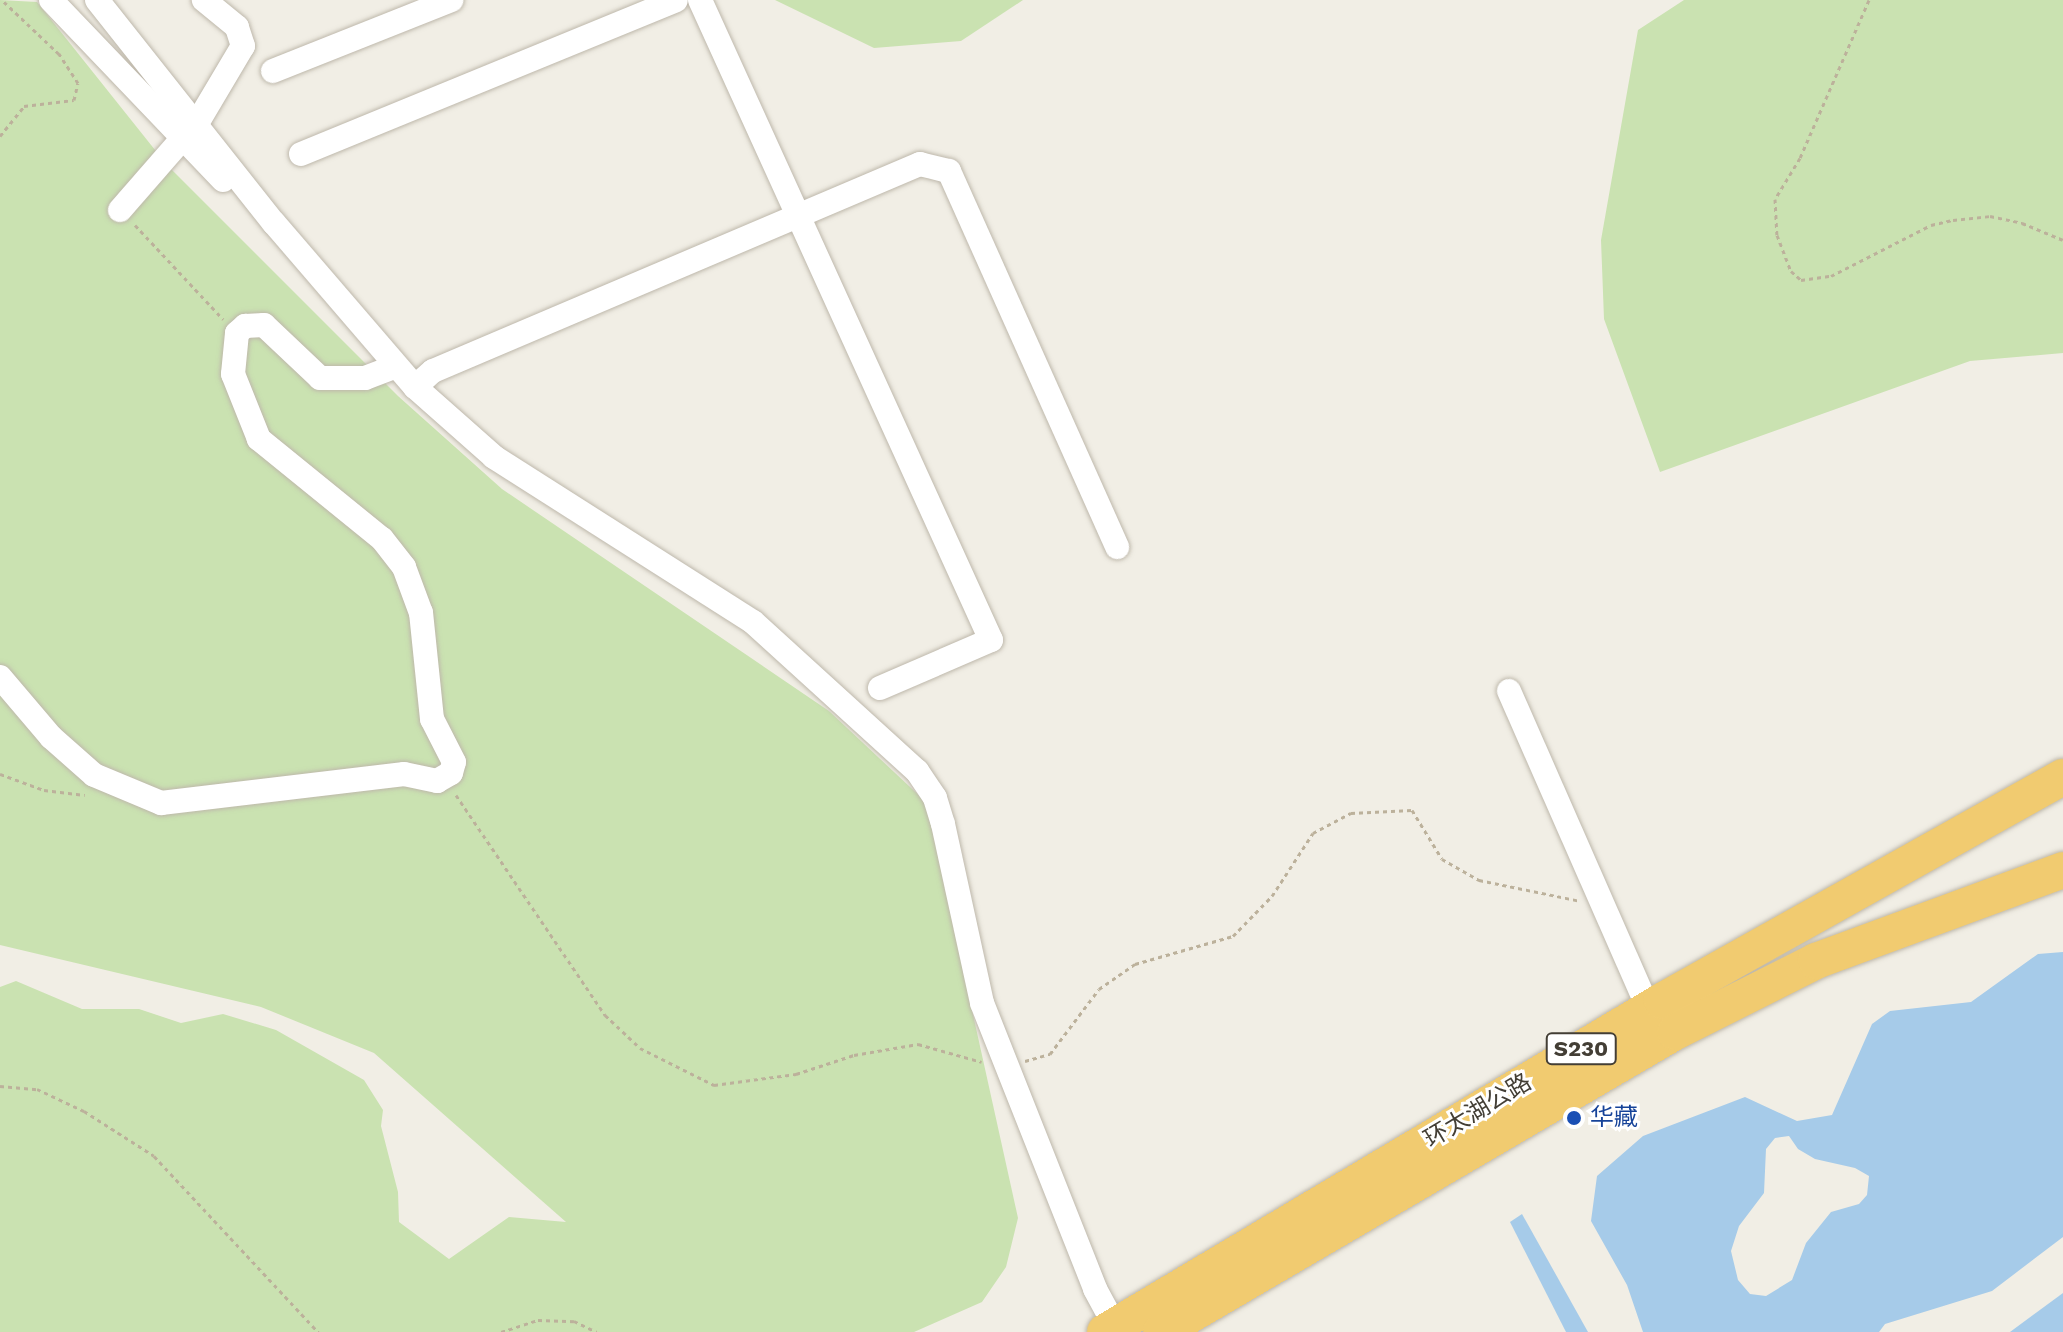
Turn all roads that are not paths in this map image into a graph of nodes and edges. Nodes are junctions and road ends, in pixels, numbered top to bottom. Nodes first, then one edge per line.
1 (51, 0) edge
2 (97, 0) edge
3 (204, 0) edge
4 (451, 0) edge
5 (676, 0) edge
6 (700, 0) edge
7 (273, 71) dead end
8 (188, 132) junction
9 (301, 154) dead end
10 (120, 210) road end
11 (800, 213) junction
12 (396, 366) junction
13 (415, 387) junction
14 (1117, 547) dead end
15 (0, 677) edge
16 (880, 688) dead end
17 (1509, 691) dead end
18 (2063, 777) edge
19 (2063, 870) edge
20 (1655, 1024) junction
21 (1110, 1329) edge
22 (1161, 1332) edge

1 - 8 street
2 - 8 street
3 - 8 street
4 - 7 street
5 - 9 street
6 - 11 street
8 - 10 street
8 - 12 street
11 - 13 street
11 - 14 street
11 - 16 street
12 - 13 street
12 - 15 street
13 - 21 street
17 - 20 street
18 - 20 highway, 环太湖公路 / S230
19 - 20 highway, 环太湖公路 / S230
20 - 21 highway, 环太湖公路 / S230
20 - 22 highway, 环太湖公路 / S230

